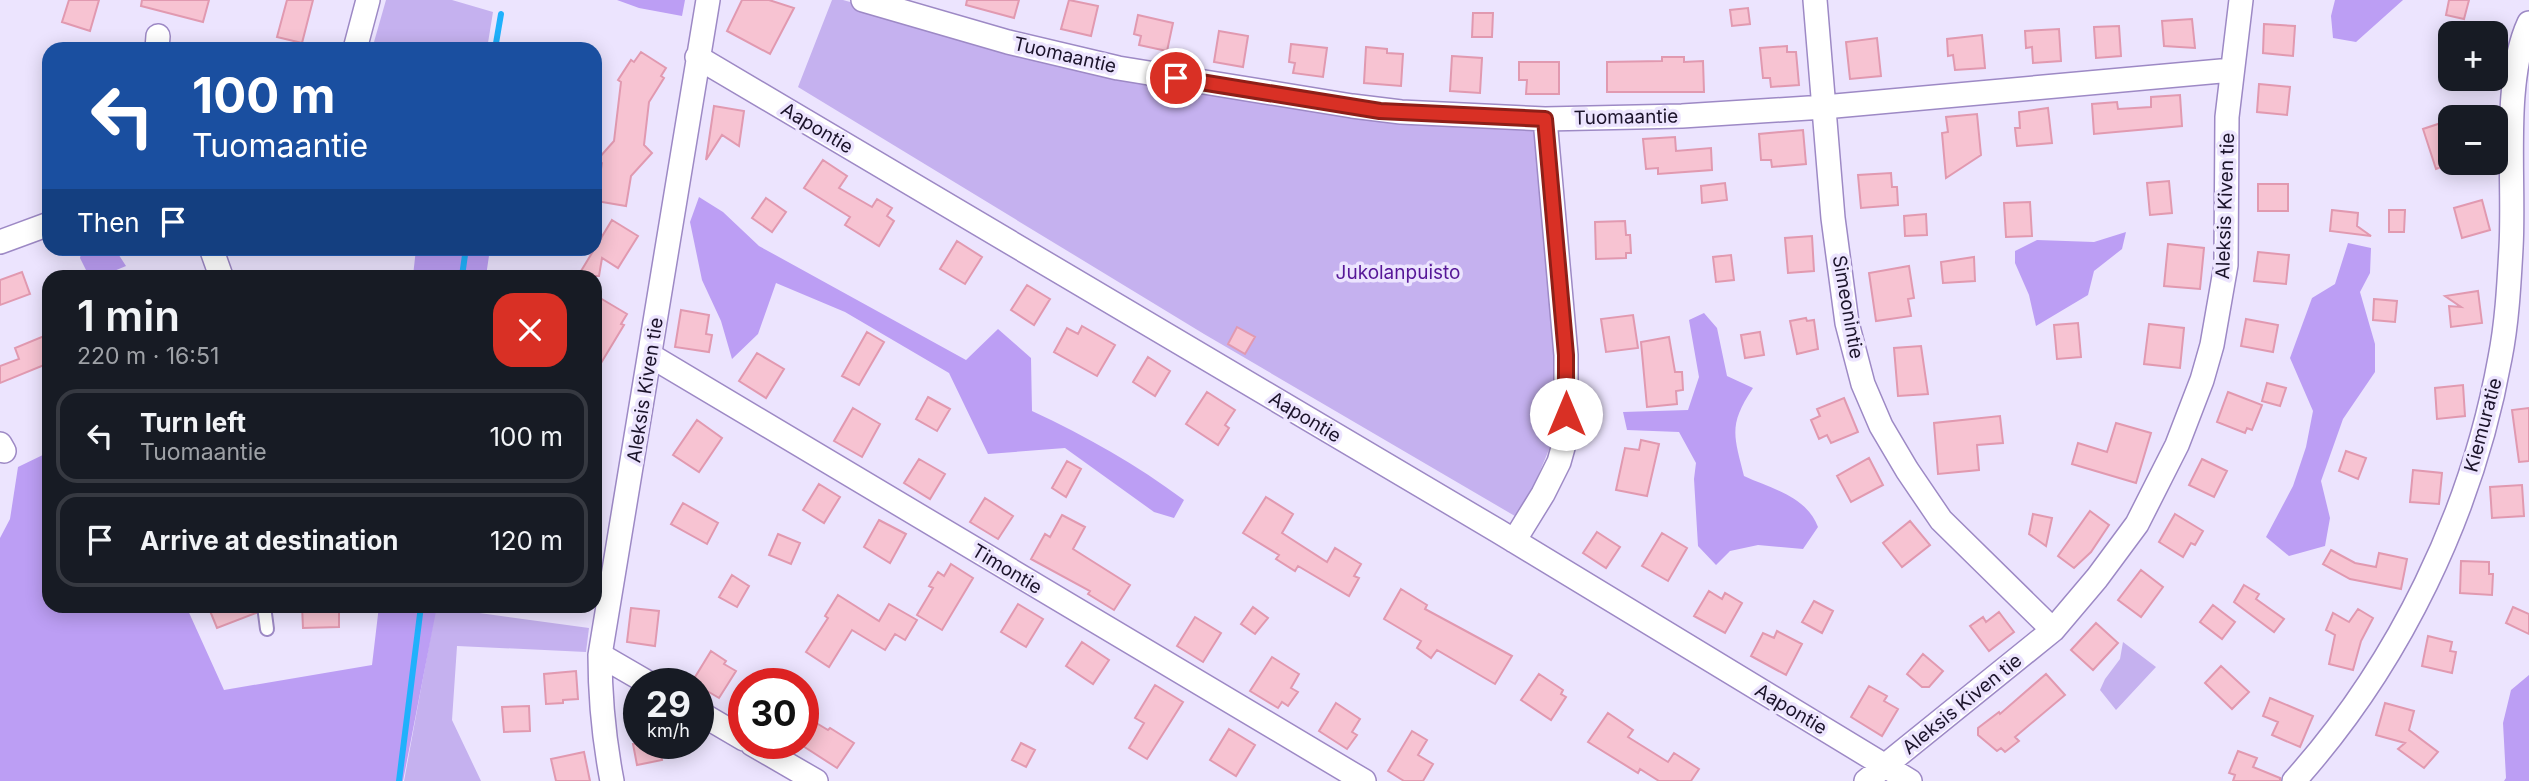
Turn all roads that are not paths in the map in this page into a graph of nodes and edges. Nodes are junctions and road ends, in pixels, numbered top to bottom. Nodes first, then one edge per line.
1 (368, 0) edge
2 (708, 0) edge
3 (863, 0) edge
4 (1815, 0) edge
5 (2241, 0) edge
6 (2529, 23) edge
7 (357, 42) edge
8 (697, 57) junction
9 (2232, 70) junction
10 (1824, 107) junction
11 (1545, 119) junction
12 (42, 227) edge
13 (0, 242) edge
14 (651, 356) junction
15 (1514, 541) junction
16 (265, 613) edge
17 (267, 629) dead end
18 (2053, 630) junction
19 (600, 655) junction
20 (623, 668) edge
21 (778, 759) edge
22 (1885, 767) junction
23 (612, 781) edge
24 (816, 781) edge
25 (1364, 781) edge
26 (1866, 781) edge
27 (1910, 781) edge
28 (2294, 781) edge

1 - 7 street
2 - 8 street, Aleksis Kiven tie
3 - 11 street, Tuomaantie
4 - 10 street, Simeonintie
5 - 9 street, Aleksis Kiven tie
6 - 28 street, Kiemuratie
8 - 14 street, Aleksis Kiven tie
8 - 15 street, Aapontie
9 - 10 street, Tuomaantie
9 - 18 street, Aleksis Kiven tie
10 - 11 street, Tuomaantie
10 - 18 street, Simeonintie
11 - 15 street
12 - 13 street
14 - 19 street, Aleksis Kiven tie
14 - 25 street, Timontie
15 - 22 street, Aapontie
16 - 17 lane
18 - 22 street, Aleksis Kiven tie
19 - 20 street
19 - 23 street, Aleksis Kiven tie
21 - 24 street
22 - 26 street, Aleksis Kiven tie
22 - 27 street, Aapontie

